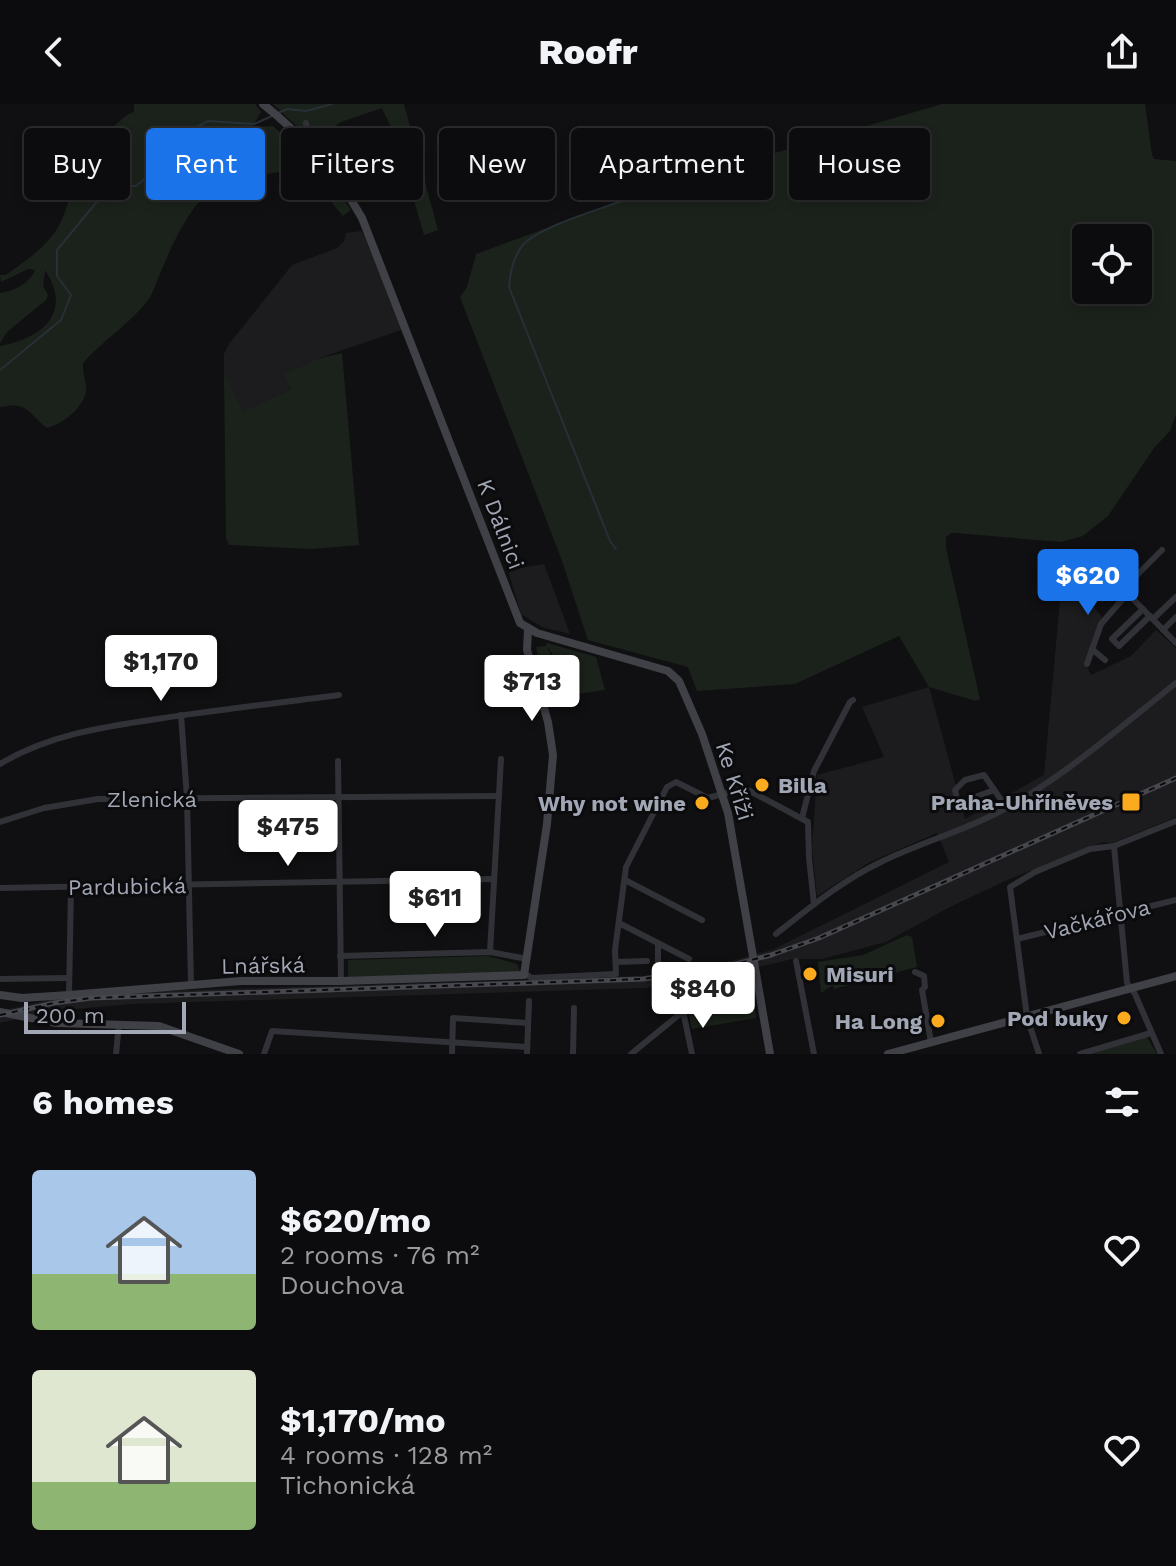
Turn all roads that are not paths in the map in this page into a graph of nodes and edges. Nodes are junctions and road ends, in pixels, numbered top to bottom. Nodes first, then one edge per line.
1 (266, 106) edge
2 (306, 123) dead end
3 (290, 128) edge
4 (307, 128) edge
5 (350, 200) edge
6 (1162, 550) dead end
7 (1093, 558) dead end
8 (1103, 568) junction
9 (1113, 579) junction
10 (1125, 591) junction
11 (1080, 592) dead end
12 (1176, 597) edge
13 (1090, 602) dead end
14 (1143, 609) junction
15 (1151, 617) junction
16 (1176, 617) edge
17 (528, 630) junction
18 (1163, 630) junction
19 (1176, 643) edge
20 (1092, 649) junction
21 (1105, 660) dead end
22 (1087, 664) dead end
23 (1176, 683) edge
24 (339, 695) dead end
25 (853, 700) dead end
26 (181, 715) junction
27 (501, 759) dead end
28 (338, 761) dead end
29 (0, 764) edge
30 (994, 790) junction
31 (723, 795) junction
32 (499, 796) junction
33 (187, 798) junction
34 (338, 798) junction
35 (1006, 807) junction
36 (802, 818) junction
37 (1176, 821) edge
38 (0, 822) edge
39 (1114, 846) junction
40 (494, 879) junction
41 (625, 880) junction
42 (339, 882) junction
43 (188, 885) junction
44 (71, 887) junction
45 (0, 888) edge
46 (1176, 900) edge
47 (814, 904) junction
48 (1119, 913) junction
49 (702, 920) dead end
50 (619, 923) junction
51 (776, 934) dead end
52 (1017, 939) junction
53 (658, 943) junction
54 (490, 952) junction
55 (340, 956) junction
56 (527, 959) junction
57 (689, 959) dead end
58 (647, 961) dead end
59 (796, 961) dead end
60 (616, 962) junction
61 (658, 965) dead end
62 (915, 972) dead end
63 (525, 973) junction
64 (1176, 976) edge
65 (69, 978) junction
66 (0, 979) edge
67 (341, 981) junction
68 (191, 985) junction
69 (1131, 988) junction
70 (0, 995) edge
71 (69, 995) junction
72 (697, 1000) dead end
73 (529, 1001) dead end
74 (574, 1008) dead end
75 (683, 1011) junction
76 (1, 1012) edge
77 (1027, 1017) junction
78 (528, 1023) junction
79 (119, 1024) junction
80 (1151, 1033) junction
81 (452, 1042) junction
82 (931, 1042) junction
83 (527, 1050) edge
84 (116, 1054) edge
85 (239, 1054) edge
86 (264, 1054) edge
87 (452, 1054) edge
88 (573, 1054) edge
89 (631, 1054) edge
90 (692, 1054) edge
91 (770, 1054) edge
92 (814, 1054) edge
93 (888, 1054) edge
94 (1039, 1054) edge
95 (1080, 1054) edge
96 (1161, 1054) edge

1 - 3 street, K Dálnici
2 - 4 street
5 - 17 street, K Dálnici
6 - 10 street
7 - 8 street
8 - 9 street
8 - 11 street
9 - 10 street
9 - 13 street
10 - 14 street
10 - 20 street
12 - 15 street
14 - 15 street
14 - 15 street
15 - 18 street
16 - 18 street
17 - 31 street, Ke Kříži
17 - 56 street, K Dálnici
18 - 19 street
20 - 21 street
20 - 22 street
23 - 35 street
24 - 26 street
25 - 36 street
26 - 29 street
26 - 33 street
27 - 32 street
28 - 34 street
30 - 30 street
30 - 35 street
31 - 36 street
31 - 41 street
31 - 91 street, Ke Kříži
32 - 34 street, Zlenická
32 - 40 street
33 - 34 street, Zlenická
33 - 38 street, Zlenická
33 - 43 street
34 - 42 street
35 - 47 street
36 - 47 street
37 - 39 street
39 - 48 street
39 - 52 street
40 - 42 street, Pardubická
40 - 54 street
41 - 49 street
41 - 50 street
42 - 43 street, Pardubická
42 - 55 street
43 - 44 street, Pardubická
43 - 68 street
44 - 45 street, Pardubická
44 - 65 street
46 - 48 street, Vačkářova
47 - 51 street
48 - 52 street, Vačkářova
48 - 69 street
50 - 53 street
50 - 60 street
52 - 77 street
53 - 57 street
53 - 61 street
54 - 55 street
54 - 56 street
55 - 67 street
56 - 63 street, K Dálnici
58 - 60 street
59 - 92 street
60 - 63 street
62 - 82 street
63 - 67 street, Lnářská
64 - 69 street
65 - 66 street
65 - 71 street
67 - 68 street, Lnářská
68 - 71 street, Lnářská
69 - 77 street
69 - 80 street
70 - 71 street, Lnářská
72 - 75 street
73 - 78 street
74 - 88 street
75 - 89 street
75 - 90 street
76 - 79 street
77 - 82 street
77 - 94 street
78 - 81 street
78 - 83 street
79 - 84 street
79 - 85 street
80 - 95 street
80 - 96 street
81 - 83 street
81 - 86 street
81 - 87 street
82 - 93 street

